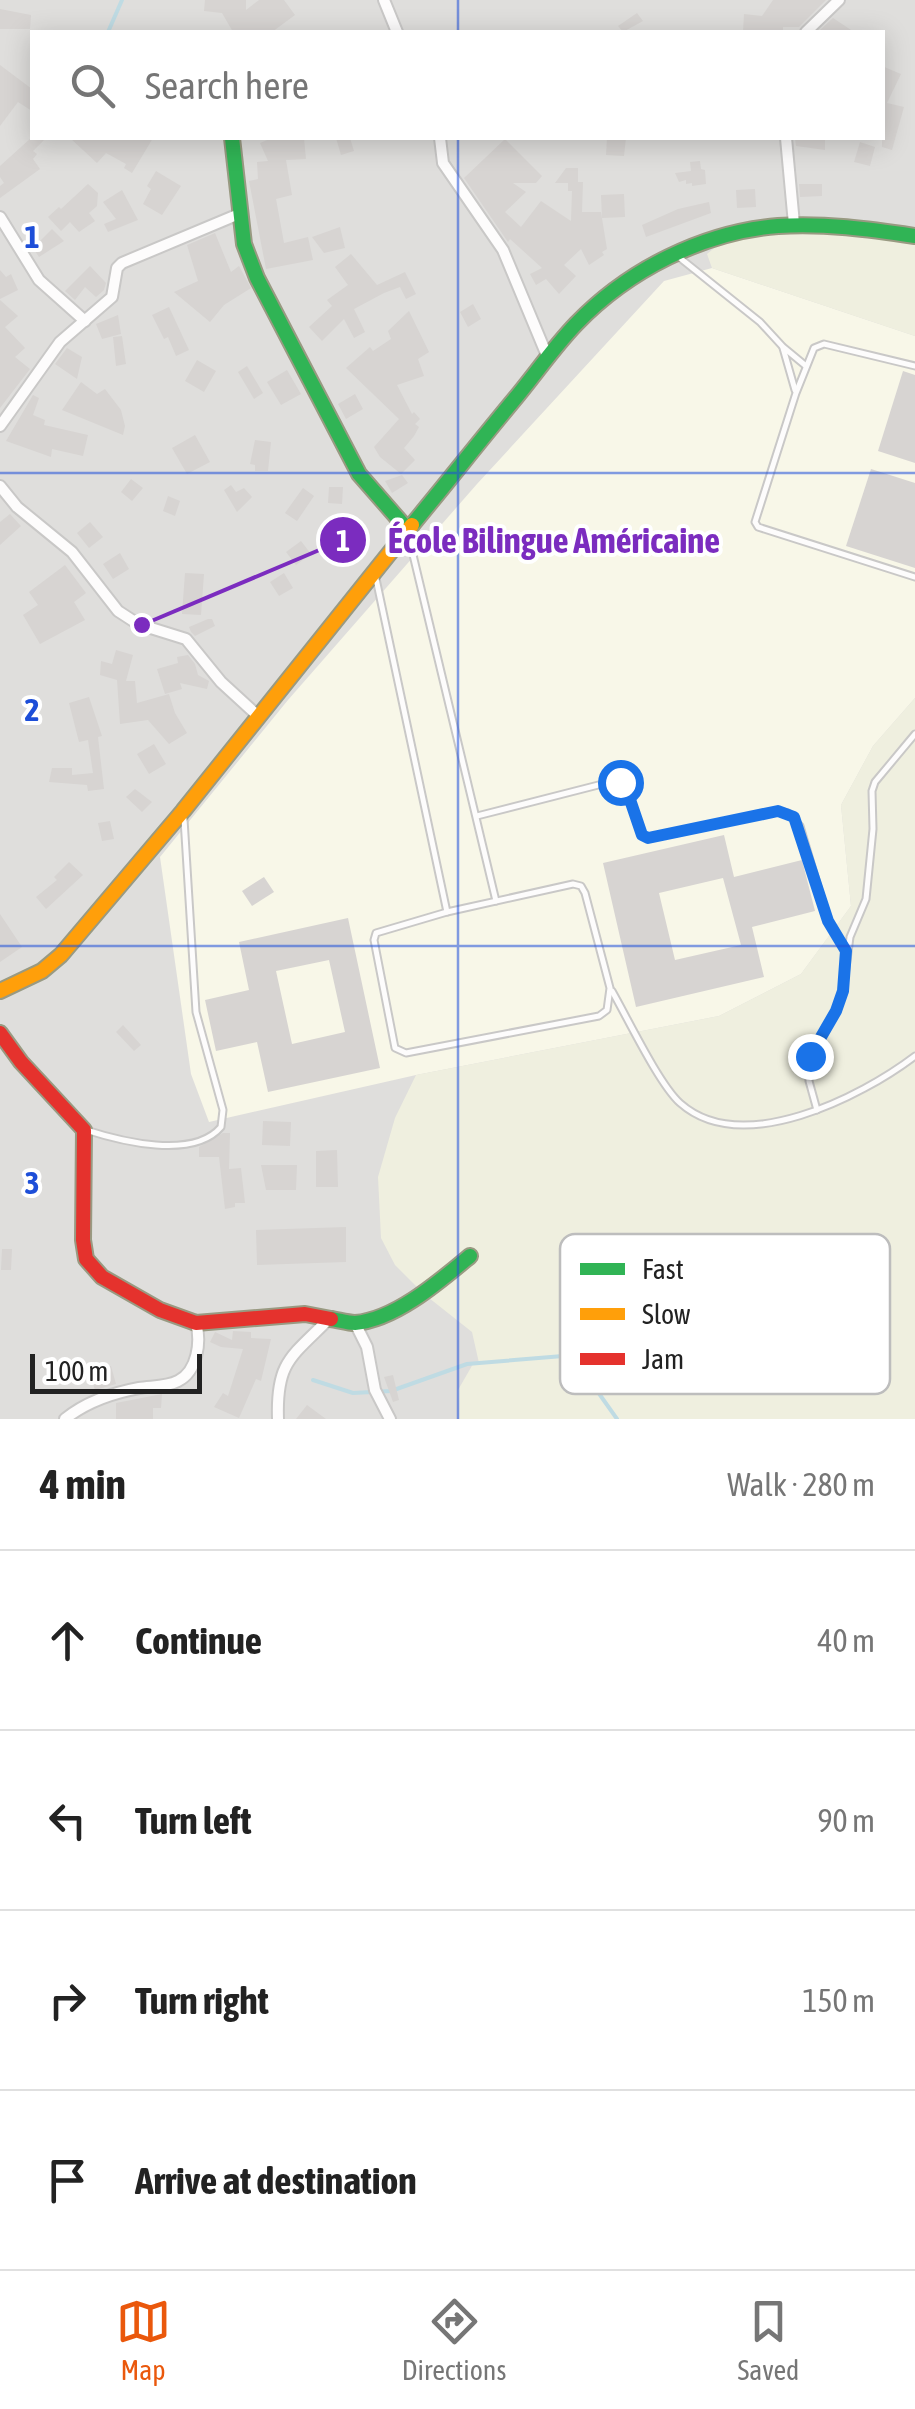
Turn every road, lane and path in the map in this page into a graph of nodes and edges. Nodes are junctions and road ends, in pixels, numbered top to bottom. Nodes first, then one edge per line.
1 (384, 0) edge
2 (839, 0) edge
3 (396, 30) edge
4 (808, 30) edge
5 (232, 140) edge
6 (440, 140) edge
7 (786, 140) edge
8 (239, 214) junction
9 (0, 217) edge
10 (794, 224) junction
11 (915, 236) edge
12 (675, 254) junction
13 (85, 321) junction
14 (783, 347) junction
15 (548, 358) junction
16 (806, 366) junction
17 (915, 366) edge
18 (796, 393) junction
19 (0, 426) edge
20 (0, 486) edge
21 (407, 529) junction
22 (375, 571) junction
23 (915, 577) edge
24 (257, 715) junction
25 (915, 734) edge
26 (184, 811) junction
27 (477, 816) junction
28 (496, 901) junction
29 (447, 912) junction
30 (846, 951) junction
31 (610, 988) junction
32 (0, 991) edge
33 (0, 1034) edge
34 (915, 1056) edge
35 (817, 1110) junction
36 (84, 1130) junction
37 (470, 1256) dead end
38 (329, 1319) junction
39 (196, 1323) junction
40 (355, 1323) junction
41 (65, 1419) edge
42 (278, 1419) edge
43 (390, 1419) edge

1 - 3 street
2 - 4 street
5 - 8 main road
6 - 15 street
7 - 10 street
8 - 13 street
8 - 21 main road
9 - 13 street
10 - 11 main road
10 - 12 main road
12 - 14 lane
12 - 15 main road
13 - 19 street
14 - 16 lane
14 - 18 lane
15 - 21 main road
16 - 17 lane
16 - 18 lane
18 - 23 lane
20 - 24 street
21 - 22 main road
21 - 27 lane
22 - 24 main road
22 - 29 lane
24 - 26 main road
25 - 30 lane
26 - 32 main road
26 - 36 lane
27 - 28 lane
27 - 30 lane
28 - 29 lane
28 - 31 lane
29 - 31 lane
30 - 35 lane
31 - 35 lane
33 - 36 main road
34 - 35 lane
36 - 39 main road
37 - 40 main road
38 - 39 main road
38 - 40 main road
38 - 42 street
39 - 41 street
40 - 43 street

